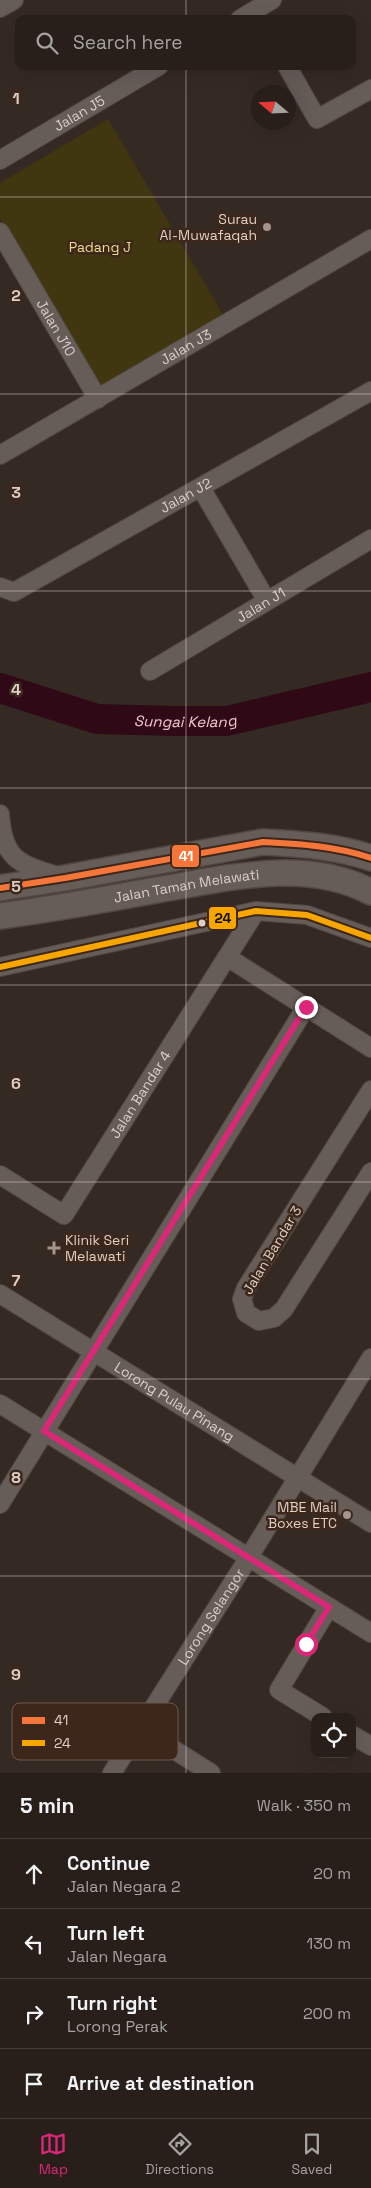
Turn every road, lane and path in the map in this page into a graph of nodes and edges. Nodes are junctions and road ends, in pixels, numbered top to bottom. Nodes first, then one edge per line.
1 (14, 0) edge
2 (272, 0) edge
3 (0, 8) edge
4 (258, 14) edge
5 (152, 70) edge
6 (289, 70) edge
7 (371, 89) edge
8 (0, 160) edge
9 (0, 232) edge
10 (371, 239) edge
11 (371, 391) edge
12 (98, 398) junction
13 (0, 455) edge
14 (201, 488) junction
15 (371, 539) edge
16 (0, 587) edge
17 (267, 601) junction
18 (150, 671) dead end
19 (0, 814) edge
20 (371, 858) edge
21 (65, 878) junction
22 (0, 888) edge
23 (371, 892) edge
24 (0, 896) edge
25 (28, 912) junction
26 (256, 912) junction
27 (0, 916) edge
28 (371, 938) edge
29 (227, 957) junction
30 (0, 967) edge
31 (306, 1007) junction
32 (371, 1048) edge
33 (371, 1090) edge
34 (371, 1172) edge
35 (0, 1175) edge
36 (0, 1294) edge
37 (94, 1351) junction
38 (371, 1358) edge
39 (0, 1404) edge
40 (44, 1431) junction
41 (298, 1478) junction
42 (0, 1504) edge
43 (371, 1523) edge
44 (249, 1558) junction
45 (329, 1607) junction
46 (371, 1633) edge
47 (157, 1703) edge
48 (316, 1713) edge
49 (356, 1737) edge
50 (371, 1746) edge
51 (178, 1753) edge
52 (120, 1760) edge
53 (112, 1773) edge
54 (211, 1773) edge

1 - 3 street
2 - 4 street
5 - 8 street, Jalan J5
6 - 7 street
9 - 12 street, Jalan J10
10 - 12 street, Jalan J3
11 - 14 street, Jalan J2
12 - 13 street, Jalan J3
14 - 16 street, Jalan J2
14 - 17 street
15 - 17 street, Jalan J1
17 - 18 street, Jalan J1
19 - 21 street
20 - 21 main road, Jalan Taman Melawati
21 - 22 main road, Jalan Taman Melawati
23 - 25 main road, Jalan Taman Melawati
24 - 25 main road
25 - 27 main road, Jalan Taman Melawati
26 - 28 street
26 - 29 street, Jalan Bandar 4
26 - 30 street
29 - 31 street
29 - 35 street, Jalan Bandar 4
31 - 32 street
31 - 37 street
33 - 34 street, Jalan Bandar 3
36 - 37 street, Lorong Pulau Pinang
37 - 40 street
37 - 41 street, Lorong Pulau Pinang
38 - 41 street, Lorong Selangor
39 - 40 street
40 - 42 street
40 - 44 street
41 - 43 street, Lorong Pulau Pinang
41 - 44 street, Lorong Selangor
44 - 45 street
44 - 47 street, Lorong Selangor
45 - 46 street
45 - 48 street
49 - 50 street
51 - 54 street
52 - 53 street, Lorong Selangor

